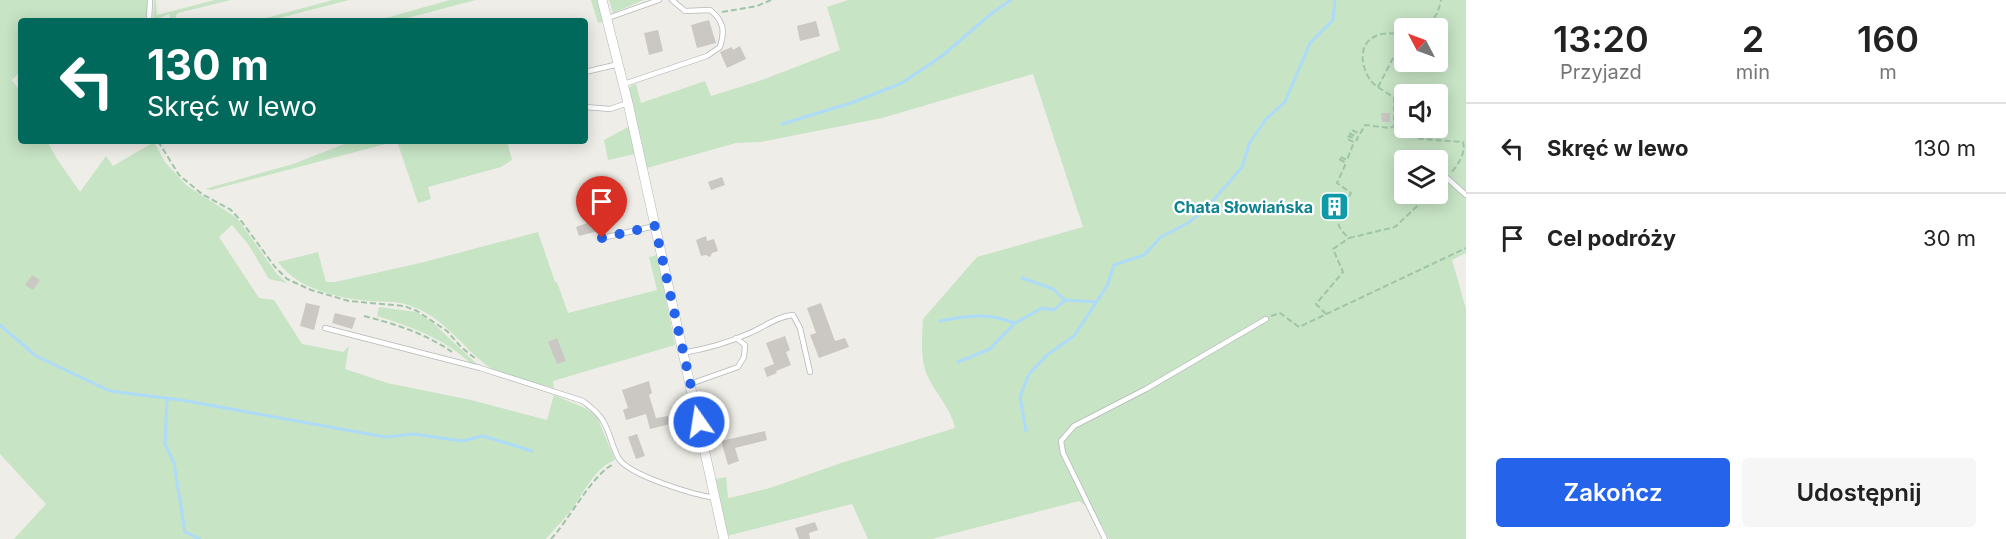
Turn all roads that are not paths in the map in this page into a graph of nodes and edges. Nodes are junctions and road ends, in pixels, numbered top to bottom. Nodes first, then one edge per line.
1 (150, 0) edge
2 (602, 0) edge
3 (659, 0) edge
4 (672, 0) edge
5 (149, 18) edge
6 (608, 18) junction
7 (619, 64) junction
8 (588, 71) edge
9 (624, 84) junction
10 (628, 102) junction
11 (588, 107) edge
12 (1448, 179) edge
13 (1466, 195) edge
14 (655, 226) junction
15 (602, 238) dead end
16 (1266, 318) road end
17 (325, 328) dead end
18 (736, 338) junction
19 (682, 353) junction
20 (810, 372) dead end
21 (690, 384) junction
22 (716, 498) junction
23 (724, 539) edge
24 (1105, 539) edge

1 - 5 lane
2 - 6 street
3 - 6 lane
4 - 9 lane
6 - 7 street
7 - 8 lane
7 - 9 street
9 - 10 street
10 - 11 lane
10 - 14 street
12 - 13 lane
14 - 15 lane
14 - 19 street
16 - 24 lane
17 - 22 lane
18 - 19 lane
18 - 20 lane
18 - 21 lane
19 - 21 street
21 - 22 street
22 - 23 street

